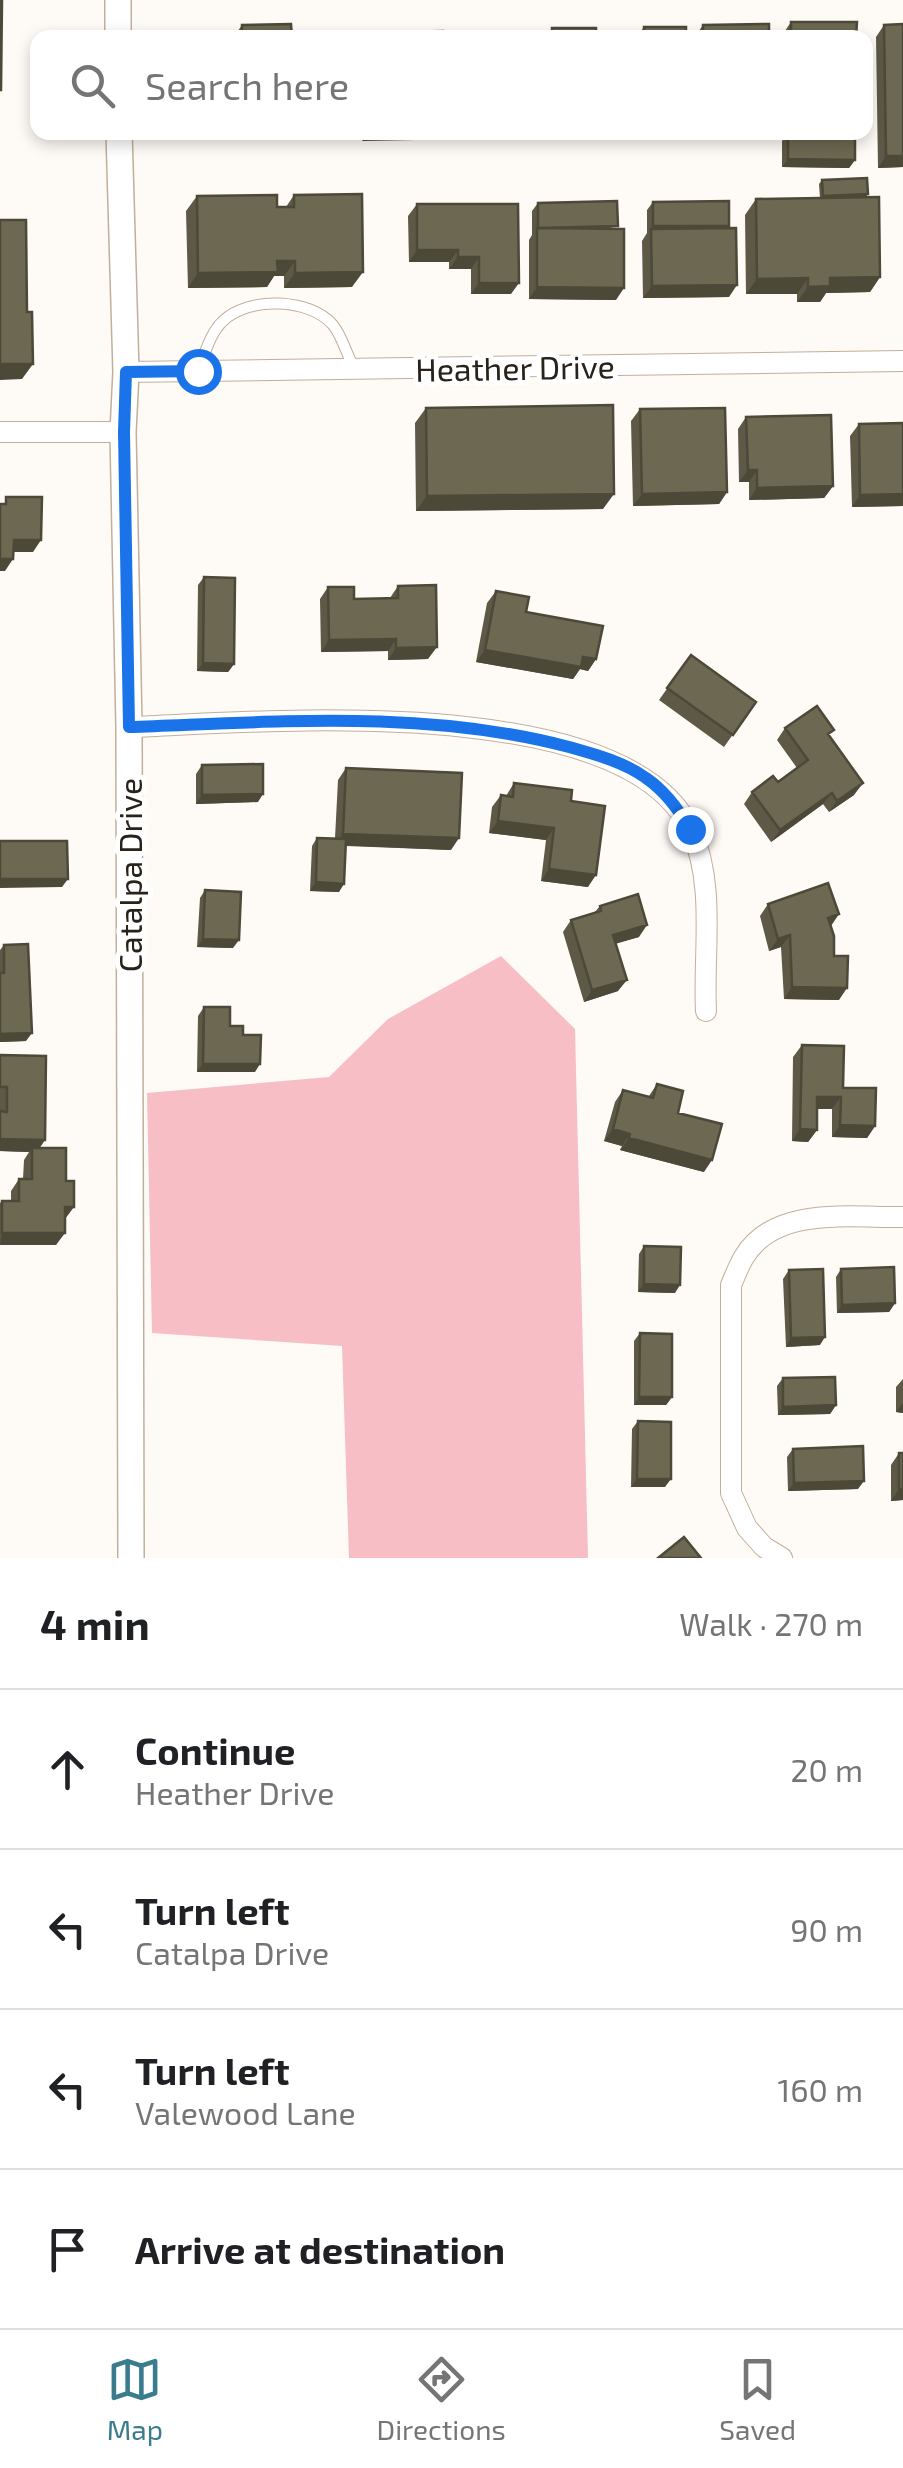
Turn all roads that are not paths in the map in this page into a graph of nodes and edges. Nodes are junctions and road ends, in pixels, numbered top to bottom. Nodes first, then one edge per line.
1 (118, 0) edge
2 (118, 30) edge
3 (119, 140) edge
4 (903, 361) edge
5 (354, 369) junction
6 (198, 371) junction
7 (126, 372) junction
8 (0, 432) edge
9 (124, 432) junction
10 (129, 727) junction
11 (706, 1011) dead end
12 (903, 1217) edge
13 (780, 1557) edge
14 (131, 1558) edge

1 - 2 street
3 - 7 street, Catalpa Drive
4 - 5 street, Heather Drive
5 - 6 street, Heather Drive
5 - 6 lane
6 - 7 street, Heather Drive
7 - 9 street, Catalpa Drive
8 - 9 street
9 - 10 street, Catalpa Drive
10 - 11 street
10 - 14 street, Catalpa Drive
12 - 13 street

